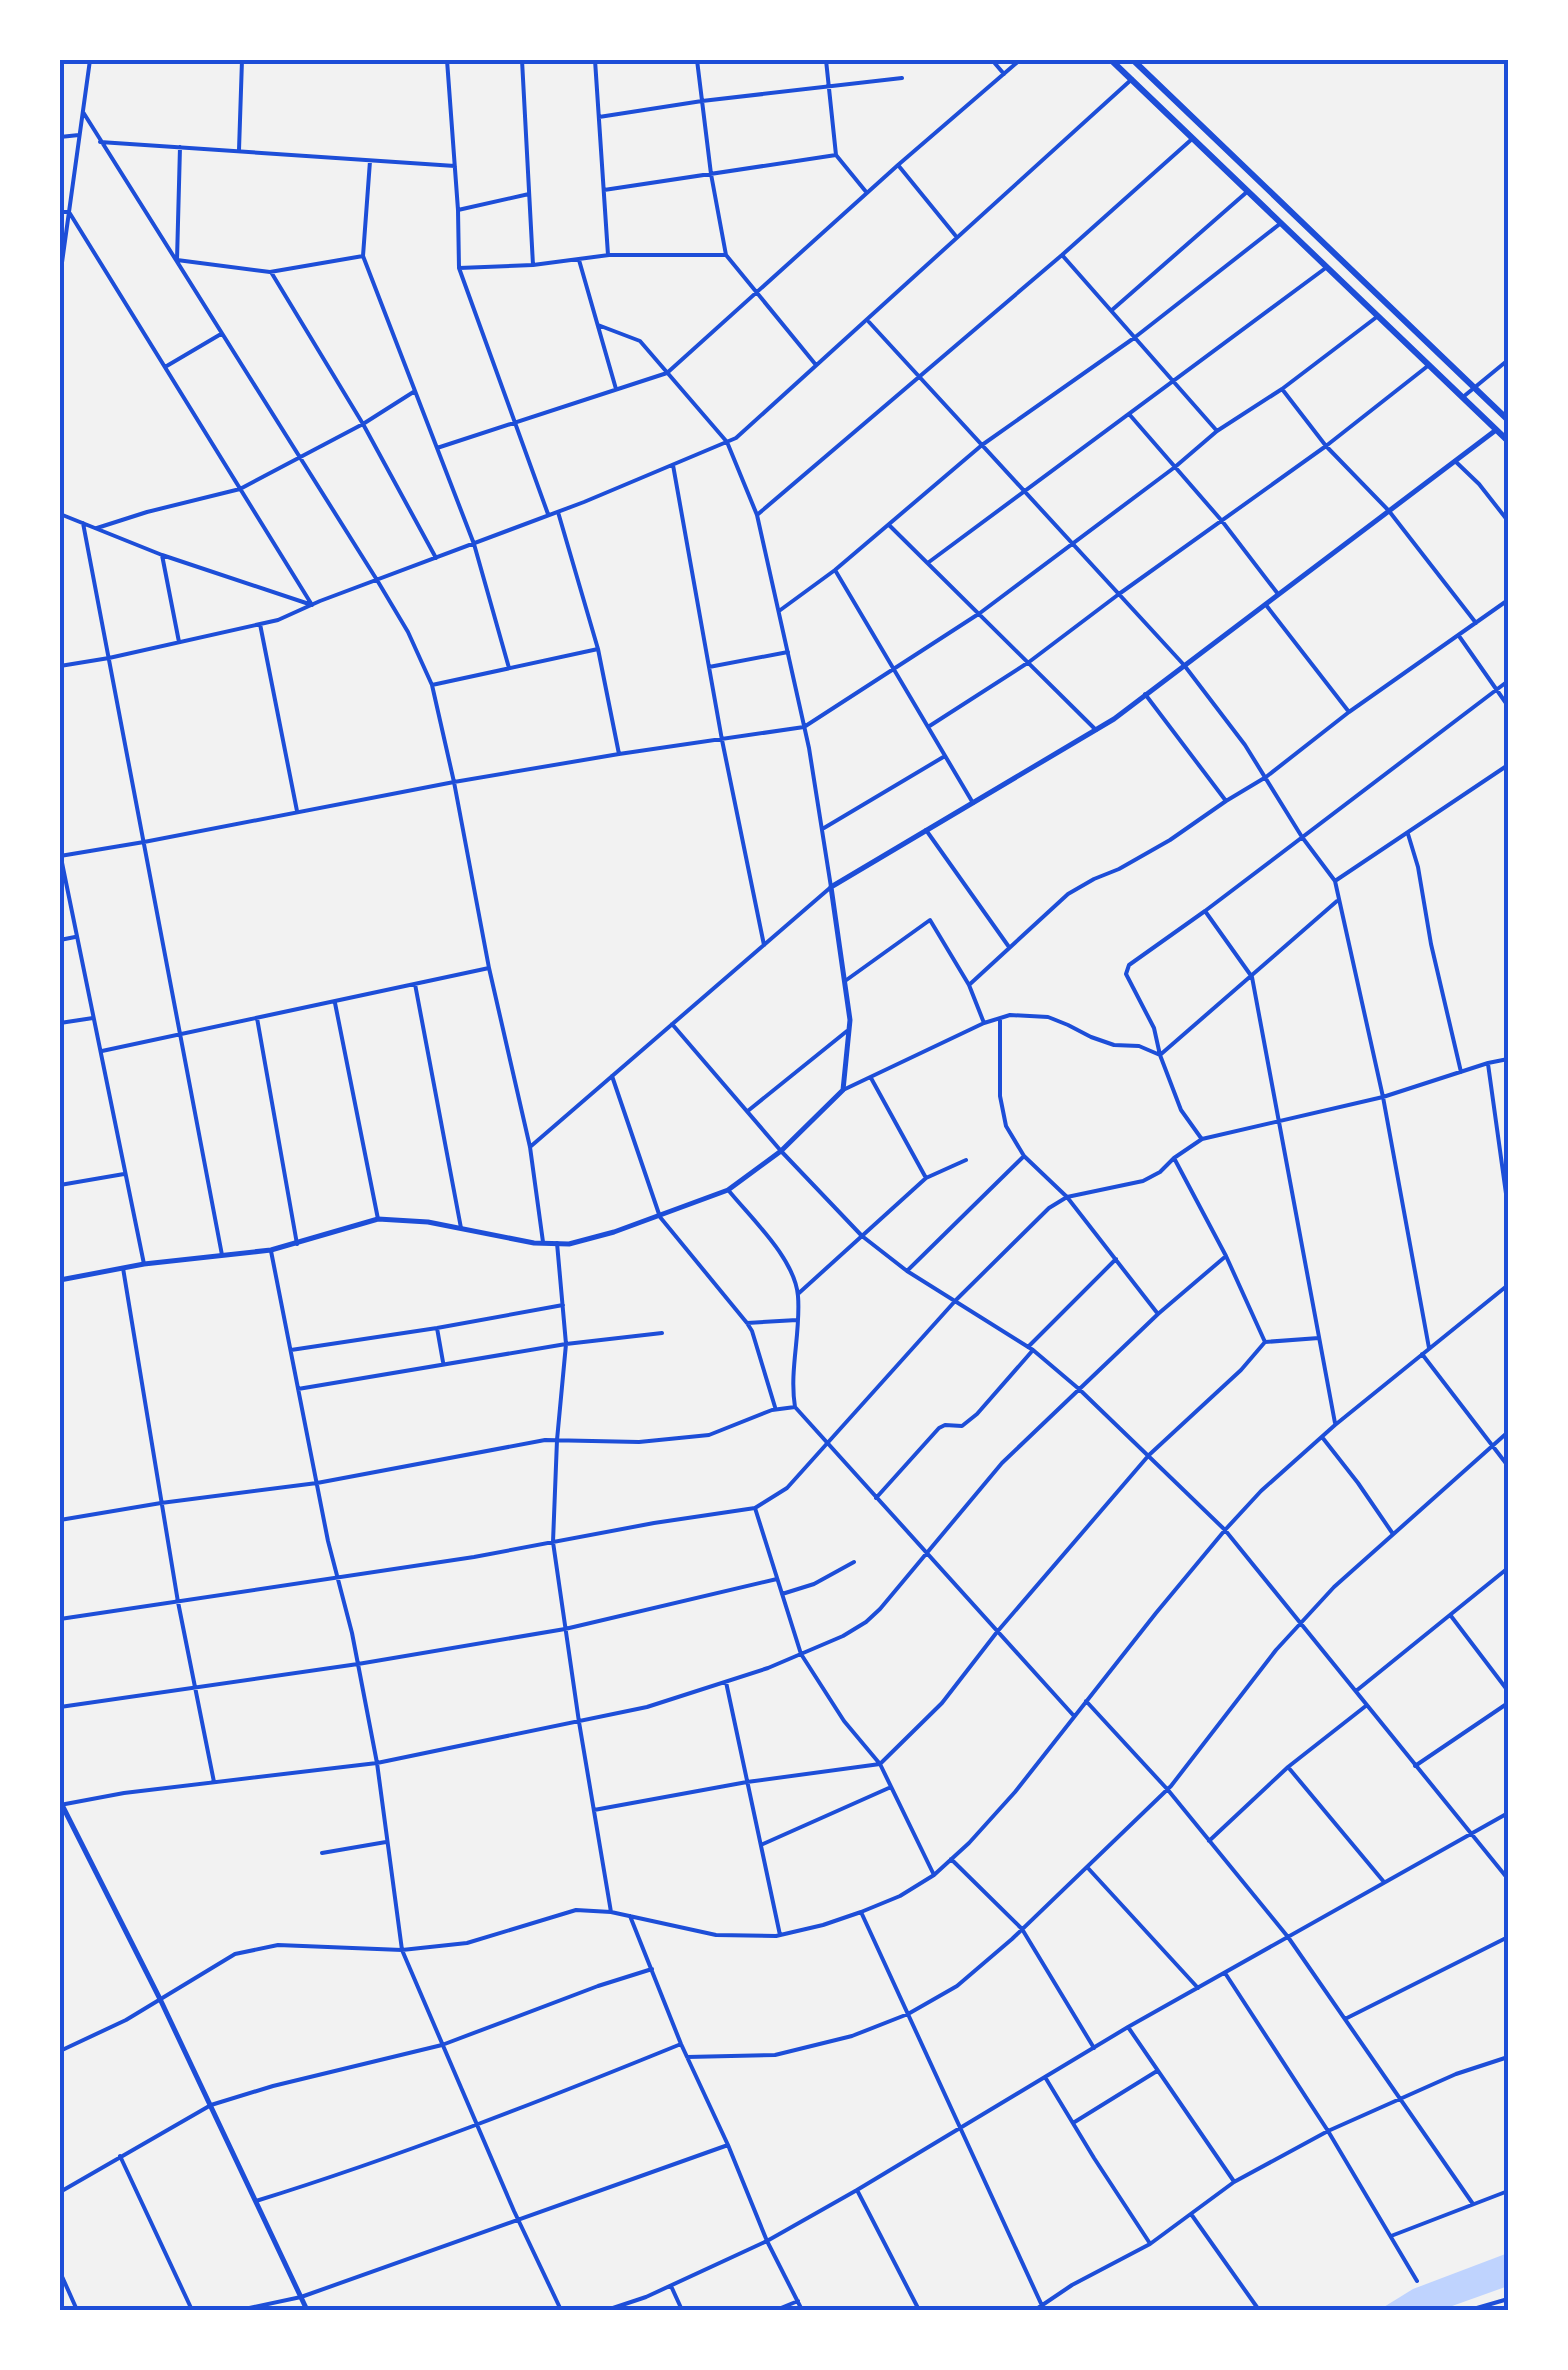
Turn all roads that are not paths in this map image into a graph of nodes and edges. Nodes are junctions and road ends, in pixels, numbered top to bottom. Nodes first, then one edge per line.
1 (90, 60) edge
2 (242, 60) edge
3 (448, 60) edge
4 (522, 60) edge
5 (595, 60) edge
6 (696, 60) edge
7 (826, 60) edge
8 (992, 60) edge
9 (1020, 60) edge
10 (1111, 60) edge
11 (1133, 60) edge
12 (1004, 74) junction
13 (902, 78) dead end
14 (1132, 80) junction
15 (829, 87) junction
16 (702, 101) junction
17 (83, 112) junction
18 (599, 118) junction
19 (79, 136) junction
20 (60, 137) edge
21 (1192, 138) junction
22 (100, 142) junction
23 (180, 147) junction
24 (239, 151) junction
25 (836, 155) junction
26 (370, 160) junction
27 (898, 165) junction
28 (455, 166) junction
29 (712, 174) junction
30 (604, 190) junction
31 (1248, 191) junction
32 (867, 193) junction
33 (529, 194) junction
34 (458, 210) junction
35 (60, 212) edge
36 (69, 212) junction
37 (1281, 223) junction
38 (956, 237) junction
39 (726, 254) junction
40 (608, 255) junction
41 (363, 256) junction
42 (1062, 256) junction
43 (176, 260) junction
44 (579, 260) junction
45 (533, 265) junction
46 (1327, 267) junction
47 (459, 268) junction
48 (270, 272) junction
49 (60, 277) edge
50 (757, 294) junction
51 (1111, 312) junction
52 (1378, 316) junction
53 (868, 321) junction
54 (598, 326) junction
55 (223, 333) junction
56 (1134, 338) junction
57 (1508, 360) edge
58 (816, 365) junction
59 (1429, 365) junction
60 (164, 366) junction
61 (667, 373) junction
62 (918, 376) junction
63 (1174, 380) junction
64 (1475, 387) junction
65 (616, 389) junction
66 (1282, 390) junction
67 (415, 391) junction
68 (1463, 397) junction
69 (1129, 414) junction
70 (1508, 420) edge
71 (514, 422) junction
72 (363, 424) junction
73 (1496, 430) junction
74 (1217, 431) junction
75 (1508, 441) edge
76 (726, 442) junction
77 (982, 445) junction
78 (1326, 446) junction
79 (437, 448) junction
80 (300, 456) junction
81 (1456, 461) junction
82 (673, 465) junction
83 (1174, 466) junction
84 (240, 489) junction
85 (1024, 492) junction
86 (1389, 511) junction
87 (558, 512) junction
88 (60, 514) edge
89 (757, 514) junction
90 (549, 516) junction
91 (1222, 521) junction
92 (1508, 521) edge
93 (83, 523) junction
94 (889, 524) junction
95 (96, 528) junction
96 (474, 544) junction
97 (1072, 544) junction
98 (162, 555) junction
99 (436, 558) junction
100 (929, 562) junction
101 (835, 570) junction
102 (376, 580) junction
103 (1119, 594) junction
104 (1278, 594) junction
105 (1508, 600) edge
106 (1264, 604) junction
107 (312, 605) junction
108 (779, 611) junction
109 (980, 614) junction
110 (1476, 623) junction
111 (260, 624) junction
112 (1459, 636) junction
113 (180, 642) junction
114 (598, 648) junction
115 (788, 652) junction
116 (109, 658) junction
117 (1028, 662) junction
118 (1184, 665) junction
119 (60, 666) edge
120 (709, 667) junction
121 (509, 668) junction
122 (894, 669) junction
123 (1508, 681) edge
124 (432, 684) junction
125 (1497, 690) junction
126 (1146, 694) junction
127 (1508, 706) edge
128 (1349, 712) junction
129 (804, 727) junction
130 (928, 727) junction
131 (1096, 730) junction
132 (722, 740) junction
133 (619, 754) junction
134 (945, 756) junction
135 (1508, 766) edge
136 (1266, 777) junction
137 (454, 782) junction
138 (1226, 801) junction
139 (973, 803) junction
140 (297, 812) junction
141 (822, 829) junction
142 (926, 830) junction
143 (1408, 834) junction
144 (1302, 837) junction
145 (144, 842) junction
146 (60, 855) edge
147 (1335, 881) junction
148 (831, 887) junction
149 (1339, 900) junction
150 (1205, 911) junction
151 (77, 936) junction
152 (60, 940) edge
153 (764, 945) junction
154 (1009, 946) junction
155 (489, 968) junction
156 (1252, 977) junction
157 (845, 980) junction
158 (416, 984) junction
159 (969, 985) junction
160 (335, 1001) junction
161 (93, 1018) junction
162 (257, 1018) junction
163 (1000, 1018) junction
164 (60, 1023) edge
165 (984, 1023) junction
166 (672, 1024) junction
167 (850, 1028) junction
168 (180, 1034) junction
169 (100, 1052) junction
170 (1160, 1054) junction
171 (1508, 1059) edge
172 (1488, 1063) junction
173 (1461, 1072) junction
174 (612, 1076) junction
175 (871, 1078) junction
176 (843, 1090) junction
177 (1383, 1097) junction
178 (748, 1110) junction
179 (1279, 1121) junction
180 (1202, 1138) junction
181 (530, 1147) junction
182 (781, 1151) junction
183 (1024, 1156) junction
184 (1174, 1158) junction
185 (966, 1160) dead end
186 (125, 1174) junction
187 (926, 1178) junction
188 (60, 1185) edge
189 (728, 1190) junction
190 (1067, 1197) junction
191 (1508, 1208) edge
192 (660, 1217) junction
193 (378, 1219) junction
194 (462, 1228) junction
195 (862, 1236) junction
196 (298, 1244) junction
197 (543, 1244) junction
198 (557, 1244) junction
199 (271, 1250) junction
200 (223, 1256) junction
201 (1226, 1256) junction
202 (1116, 1259) junction
203 (144, 1264) junction
204 (123, 1268) junction
205 (907, 1271) junction
206 (60, 1280) edge
207 (1508, 1285) edge
208 (798, 1294) junction
209 (956, 1300) junction
210 (563, 1304) junction
211 (1158, 1314) junction
212 (797, 1320) junction
213 (747, 1323) junction
214 (437, 1328) junction
215 (662, 1333) dead end
216 (1318, 1338) junction
217 (1265, 1342) junction
218 (566, 1344) junction
219 (1429, 1348) junction
220 (1030, 1349) junction
221 (290, 1350) junction
222 (1422, 1354) junction
223 (443, 1364) junction
224 (298, 1389) junction
225 (1079, 1389) junction
226 (795, 1407) junction
227 (776, 1409) junction
228 (1335, 1424) junction
229 (1508, 1432) edge
230 (1322, 1437) junction
231 (557, 1440) junction
232 (826, 1444) junction
233 (1493, 1445) junction
234 (1149, 1455) junction
235 (1508, 1466) edge
236 (317, 1483) junction
237 (876, 1498) junction
238 (161, 1503) junction
239 (755, 1508) junction
240 (60, 1520) edge
241 (1225, 1530) junction
242 (1393, 1534) junction
243 (553, 1542) junction
244 (925, 1553) junction
245 (854, 1562) dead end
246 (1508, 1568) edge
247 (338, 1577) junction
248 (777, 1579) junction
249 (782, 1594) junction
250 (178, 1602) junction
251 (1451, 1616) junction
252 (60, 1619) edge
253 (1301, 1622) junction
254 (565, 1629) junction
255 (997, 1632) junction
256 (801, 1654) junction
257 (358, 1664) junction
258 (726, 1682) junction
259 (195, 1688) junction
260 (1508, 1690) edge
261 (1356, 1691) junction
262 (1086, 1701) junction
263 (1508, 1703) edge
264 (1366, 1705) junction
265 (60, 1706) edge
266 (1074, 1716) junction
267 (579, 1722) junction
268 (377, 1763) junction
269 (880, 1764) junction
270 (1415, 1766) junction
271 (1288, 1767) junction
272 (214, 1782) junction
273 (747, 1782) junction
274 (891, 1787) junction
275 (1168, 1790) junction
276 (60, 1803) edge
277 (594, 1810) junction
278 (1508, 1813) edge
279 (1470, 1835) junction
280 (388, 1841) junction
281 (1209, 1841) junction
282 (761, 1845) junction
283 (322, 1853) dead end
284 (952, 1859) junction
285 (1087, 1867) junction
286 (934, 1875) junction
287 (1508, 1880) edge
288 (1384, 1883) junction
289 (611, 1912) junction
290 (862, 1912) junction
291 (630, 1916) junction
292 (1022, 1929) junction
293 (780, 1935) junction
294 (1288, 1937) junction
295 (1508, 1937) edge
296 (402, 1950) junction
297 (652, 1969) junction
298 (1224, 1973) junction
299 (1198, 1988) junction
300 (160, 1999) junction
301 (908, 2014) junction
302 (1345, 2019) junction
303 (1128, 2027) junction
304 (681, 2044) junction
305 (442, 2045) junction
306 (1094, 2048) junction
307 (60, 2051) edge
308 (687, 2057) junction
309 (1508, 2058) edge
310 (1157, 2070) junction
311 (1045, 2077) junction
312 (1400, 2098) junction
313 (211, 2105) junction
314 (1073, 2124) junction
315 (477, 2126) junction
316 (961, 2126) junction
317 (1328, 2130) junction
318 (728, 2144) junction
319 (120, 2156) junction
320 (1234, 2182) junction
321 (856, 2190) junction
322 (1508, 2191) edge
323 (60, 2192) edge
324 (256, 2201) junction
325 (1473, 2204) junction
326 (1191, 2214) junction
327 (519, 2221) junction
328 (1391, 2236) junction
329 (767, 2240) junction
330 (1150, 2244) junction
331 (60, 2272) edge
332 (1417, 2280) dead end
333 (671, 2286) junction
334 (301, 2297) junction
335 (1508, 2299) edge
336 (798, 2300) junction
337 (1043, 2308) edge
338 (78, 2310) edge
339 (192, 2310) edge
340 (240, 2310) edge
341 (307, 2310) edge
342 (560, 2310) edge
343 (607, 2310) edge
344 (682, 2310) edge
345 (776, 2310) edge
346 (802, 2310) edge
347 (919, 2310) edge
348 (1035, 2310) edge
349 (1259, 2310) edge
350 (1470, 2310) edge

1 - 17 street
2 - 24 street
3 - 28 street
4 - 33 street
5 - 18 street
6 - 16 street
7 - 15 street
8 - 12 street
9 - 12 street
10 - 14 main road
11 - 64 main road
12 - 27 street
13 - 15 street
14 - 21 main road
14 - 38 street
15 - 16 street
15 - 25 street
16 - 18 street
16 - 29 street
17 - 19 street
17 - 22 street
18 - 30 street
19 - 20 street
19 - 36 street
21 - 31 main road
21 - 42 street
22 - 23 street
22 - 43 street
23 - 24 street
23 - 43 street
24 - 26 street
25 - 29 street
25 - 32 street
26 - 28 street
26 - 41 street
27 - 32 street
27 - 38 street
28 - 34 street
29 - 30 street
29 - 39 street
30 - 40 street
31 - 37 main road
31 - 51 street
32 - 50 street
33 - 34 street
33 - 45 street
34 - 47 street
35 - 36 street
36 - 49 street
36 - 60 street
37 - 46 main road
37 - 56 street
38 - 53 street
39 - 40 street
39 - 50 street
40 - 44 street
41 - 48 street
41 - 67 street
42 - 51 street
42 - 62 street
43 - 48 street
43 - 55 street
44 - 45 street
44 - 54 street
45 - 47 street
46 - 52 main road
46 - 63 street
47 - 71 street
48 - 72 street
50 - 58 street
50 - 61 street
51 - 56 street
52 - 59 main road
52 - 66 street
53 - 58 street
53 - 62 street
54 - 61 street
54 - 65 street
55 - 60 street
55 - 80 street
56 - 63 street
56 - 77 street
57 - 64 street
58 - 76 street
59 - 68 main road
59 - 78 street
60 - 84 street
61 - 65 street
61 - 76 street
62 - 77 street
62 - 89 street
63 - 69 street
63 - 74 street
64 - 68 street
64 - 70 main road
65 - 71 street
66 - 74 street
66 - 78 street
67 - 72 street
67 - 79 street
68 - 73 main road
69 - 83 street
69 - 85 street
71 - 79 street
71 - 90 street
72 - 80 street
72 - 99 street
73 - 75 main road
73 - 81 street
74 - 83 street
76 - 82 street
76 - 89 street
77 - 85 street
77 - 94 street
78 - 86 street
78 - 91 street
79 - 96 street
80 - 84 street
80 - 102 street
81 - 86 street
81 - 92 street
82 - 87 street
82 - 120 street
83 - 91 street
83 - 97 street
84 - 95 street
84 - 107 street
85 - 97 street
85 - 100 street
86 - 104 street
86 - 110 street
87 - 90 street
87 - 114 street
88 - 93 street
89 - 108 street
90 - 96 street
91 - 103 street
91 - 104 street
93 - 95 street
93 - 116 street
94 - 100 street
94 - 101 street
95 - 98 street
96 - 99 street
96 - 121 street
97 - 103 street
97 - 109 street
98 - 107 street
98 - 113 street
99 - 102 street
100 - 109 street
101 - 108 street
101 - 122 street
102 - 107 street
102 - 124 street
103 - 117 street
103 - 118 street
104 - 106 street
105 - 110 street
106 - 118 street
106 - 128 street
107 - 111 street
108 - 115 street
109 - 117 street
109 - 122 street
110 - 112 street
111 - 113 street
111 - 140 street
112 - 125 street
112 - 128 street
113 - 116 street
114 - 121 street
114 - 133 street
115 - 120 street
115 - 129 street
116 - 119 street
116 - 145 street
117 - 130 street
117 - 131 street
118 - 126 street
118 - 136 street
120 - 132 street
121 - 124 street
122 - 129 street
122 - 130 street
123 - 125 street
124 - 137 street
125 - 127 street
125 - 144 street
126 - 131 street
126 - 138 street
128 - 136 street
129 - 132 street
129 - 141 street
130 - 134 street
131 - 139 street
132 - 133 street
132 - 153 street
133 - 137 street
134 - 139 street
134 - 141 street
135 - 143 street
136 - 138 street
136 - 144 street
137 - 140 street
137 - 155 street
138 - 154 street
139 - 142 street
140 - 145 street
141 - 148 street
142 - 148 street
142 - 154 street
143 - 147 street
143 - 173 street
144 - 147 street
144 - 150 street
145 - 146 street
145 - 168 street
146 - 151 street
147 - 149 street
148 - 153 street
148 - 157 street
149 - 156 street
149 - 177 street
150 - 156 street
150 - 170 street
151 - 152 street
151 - 161 street
153 - 166 street
154 - 159 street
155 - 158 street
155 - 181 street
156 - 170 street
156 - 179 street
157 - 159 street
157 - 167 street
158 - 160 street
158 - 194 street
159 - 165 street
160 - 162 street
160 - 193 street
161 - 164 street
161 - 169 street
162 - 168 street
162 - 196 street
163 - 165 street
163 - 170 street
163 - 183 street
165 - 175 street
166 - 174 street
166 - 178 street
167 - 176 street
167 - 178 street
168 - 169 street
168 - 200 street
169 - 186 street
170 - 180 street
171 - 172 street
172 - 173 street
172 - 191 street
173 - 177 street
174 - 181 street
174 - 192 street
175 - 176 street
175 - 187 street
176 - 182 street
177 - 179 street
177 - 219 street
178 - 182 street
179 - 180 street
179 - 216 street
180 - 184 street
181 - 197 street
182 - 189 street
182 - 195 street
183 - 190 street
183 - 205 street
184 - 190 street
184 - 201 street
185 - 187 street
186 - 188 street
186 - 203 street
187 - 195 street
189 - 192 street
189 - 208 street
190 - 202 street
190 - 209 street
192 - 198 street
192 - 213 street
193 - 194 street
193 - 196 street
194 - 197 street
195 - 205 street
195 - 208 street
196 - 199 street
197 - 198 street
198 - 210 street
199 - 200 street
199 - 221 street
200 - 203 street
201 - 211 street
201 - 217 street
202 - 211 street
202 - 220 street
203 - 204 street
204 - 206 street
204 - 238 street
205 - 209 street
207 - 219 street
208 - 212 street
209 - 220 street
209 - 232 street
210 - 214 street
210 - 218 street
211 - 225 street
212 - 213 street
212 - 226 street
213 - 227 street
214 - 221 street
214 - 223 street
215 - 218 street
216 - 217 street
216 - 228 street
217 - 234 street
218 - 223 street
218 - 231 street
219 - 222 street
220 - 225 street
220 - 237 street
221 - 224 street
222 - 228 street
222 - 233 street
223 - 224 street
224 - 236 street
225 - 234 street
225 - 244 street
226 - 227 street
226 - 232 street
227 - 231 street
228 - 230 street
229 - 233 street
230 - 241 street
230 - 242 street
231 - 236 street
231 - 243 street
232 - 237 street
232 - 239 street
233 - 235 street
233 - 242 street
234 - 241 street
234 - 255 street
236 - 238 street
236 - 247 street
237 - 244 street
238 - 240 street
238 - 250 street
239 - 243 street
239 - 248 street
241 - 253 street
241 - 262 street
242 - 253 street
243 - 247 street
243 - 254 street
244 - 255 street
244 - 256 street
245 - 249 street
246 - 251 street
247 - 250 street
247 - 257 street
248 - 249 street
248 - 254 street
249 - 256 street
250 - 252 street
250 - 259 street
251 - 260 street
251 - 261 street
253 - 261 street
253 - 275 street
254 - 257 street
254 - 267 street
255 - 266 street
255 - 269 street
256 - 258 street
256 - 269 street
257 - 259 street
257 - 268 street
258 - 267 street
258 - 273 street
259 - 265 street
259 - 272 street
261 - 264 street
262 - 266 street
262 - 275 street
263 - 270 street
264 - 270 street
264 - 271 street
266 - 284 street
267 - 268 street
267 - 277 street
268 - 272 street
268 - 280 street
269 - 273 street
269 - 274 street
270 - 279 street
271 - 281 street
271 - 288 street
272 - 276 street
273 - 277 street
273 - 282 street
274 - 282 street
274 - 286 street
275 - 281 street
275 - 285 street
276 - 300 street
277 - 289 street
278 - 279 street
279 - 287 street
279 - 288 street
280 - 283 street
280 - 296 street
281 - 294 street
282 - 293 street
284 - 286 street
284 - 292 street
285 - 292 street
285 - 299 street
286 - 290 street
288 - 294 street
289 - 291 street
289 - 296 street
290 - 293 street
290 - 301 street
291 - 293 street
291 - 297 street
292 - 301 street
292 - 306 street
294 - 298 street
294 - 302 street
295 - 302 street
296 - 300 street
296 - 305 street
297 - 304 street
297 - 305 street
298 - 299 street
298 - 317 street
299 - 303 street
300 - 307 street
300 - 313 street
301 - 308 street
301 - 316 street
302 - 312 street
303 - 306 street
303 - 310 street
304 - 308 street
304 - 315 street
305 - 313 street
305 - 315 street
306 - 311 street
308 - 318 street
309 - 312 street
310 - 314 street
310 - 320 street
311 - 314 street
311 - 316 street
312 - 317 street
312 - 325 street
313 - 319 street
313 - 324 street
314 - 330 street
315 - 324 street
315 - 327 street
316 - 321 street
316 - 337 street
317 - 320 street
317 - 328 street
318 - 327 street
318 - 329 street
319 - 323 street
319 - 339 street
320 - 326 street
321 - 329 street
321 - 347 street
322 - 325 street
324 - 334 street
325 - 328 street
326 - 330 street
326 - 349 street
327 - 334 street
327 - 342 street
328 - 332 street
329 - 333 street
329 - 336 street
330 - 337 street
331 - 338 street
333 - 343 street
333 - 344 street
334 - 340 street
334 - 341 street
335 - 350 street
336 - 345 street
336 - 346 street
337 - 348 street

